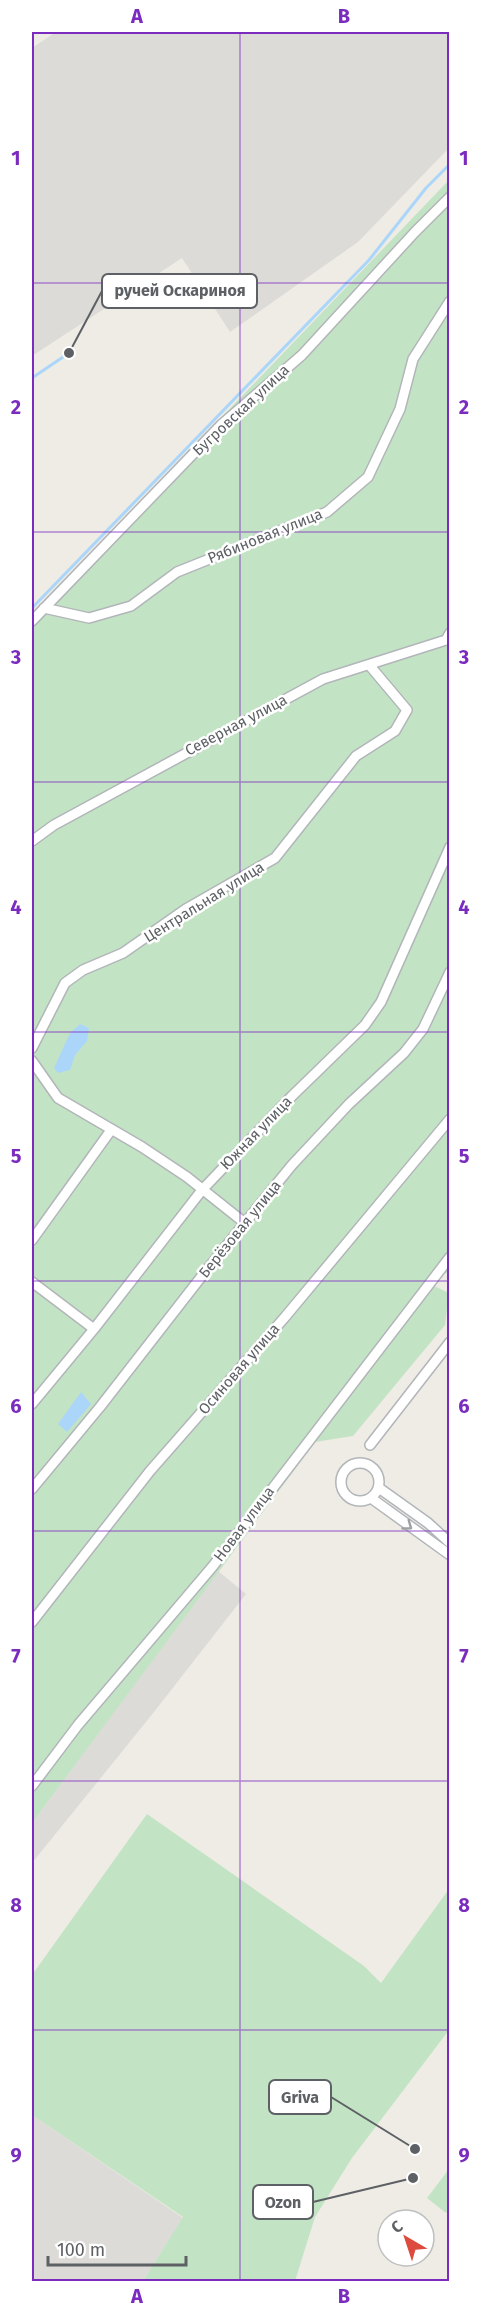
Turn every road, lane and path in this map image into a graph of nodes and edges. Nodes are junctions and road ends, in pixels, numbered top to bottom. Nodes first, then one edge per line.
1 (450, 197) edge
2 (450, 301) edge
3 (44, 608) junction
4 (32, 621) edge
5 (450, 633) edge
6 (369, 666) junction
7 (32, 841) edge
8 (450, 847) edge
9 (450, 972) edge
10 (32, 1047) edge
11 (32, 1061) edge
12 (450, 1119) edge
13 (111, 1130) junction
14 (202, 1190) junction
15 (246, 1224) junction
16 (32, 1240) edge
17 (450, 1257) edge
18 (32, 1282) edge
19 (94, 1329) junction
20 (450, 1342) edge
21 (32, 1404) edge
22 (370, 1446) dead end
23 (379, 1488) junction
24 (32, 1489) edge
25 (371, 1498) junction
26 (450, 1543) edge
27 (450, 1555) edge
28 (32, 1622) edge
29 (32, 1786) edge

1 - 3 street, Бугровская улица
2 - 3 street, Рябиновая улица
3 - 4 street, Бугровская улица
5 - 6 street, Северная улица
6 - 7 street, Северная улица
6 - 10 street, Центральная улица
8 - 14 street, Южная улица
9 - 15 street, Берёзовая улица
11 - 13 street
12 - 28 street, Осиновая улица
13 - 14 street
13 - 16 street
14 - 15 street
14 - 19 street, Южная улица
15 - 24 street, Берёзовая улица
17 - 29 street, Новая улица
18 - 19 street
19 - 21 street, Южная улица
20 - 22 street
23 - 25 street
23 - 25 street
23 - 26 street
25 -> 27 street

